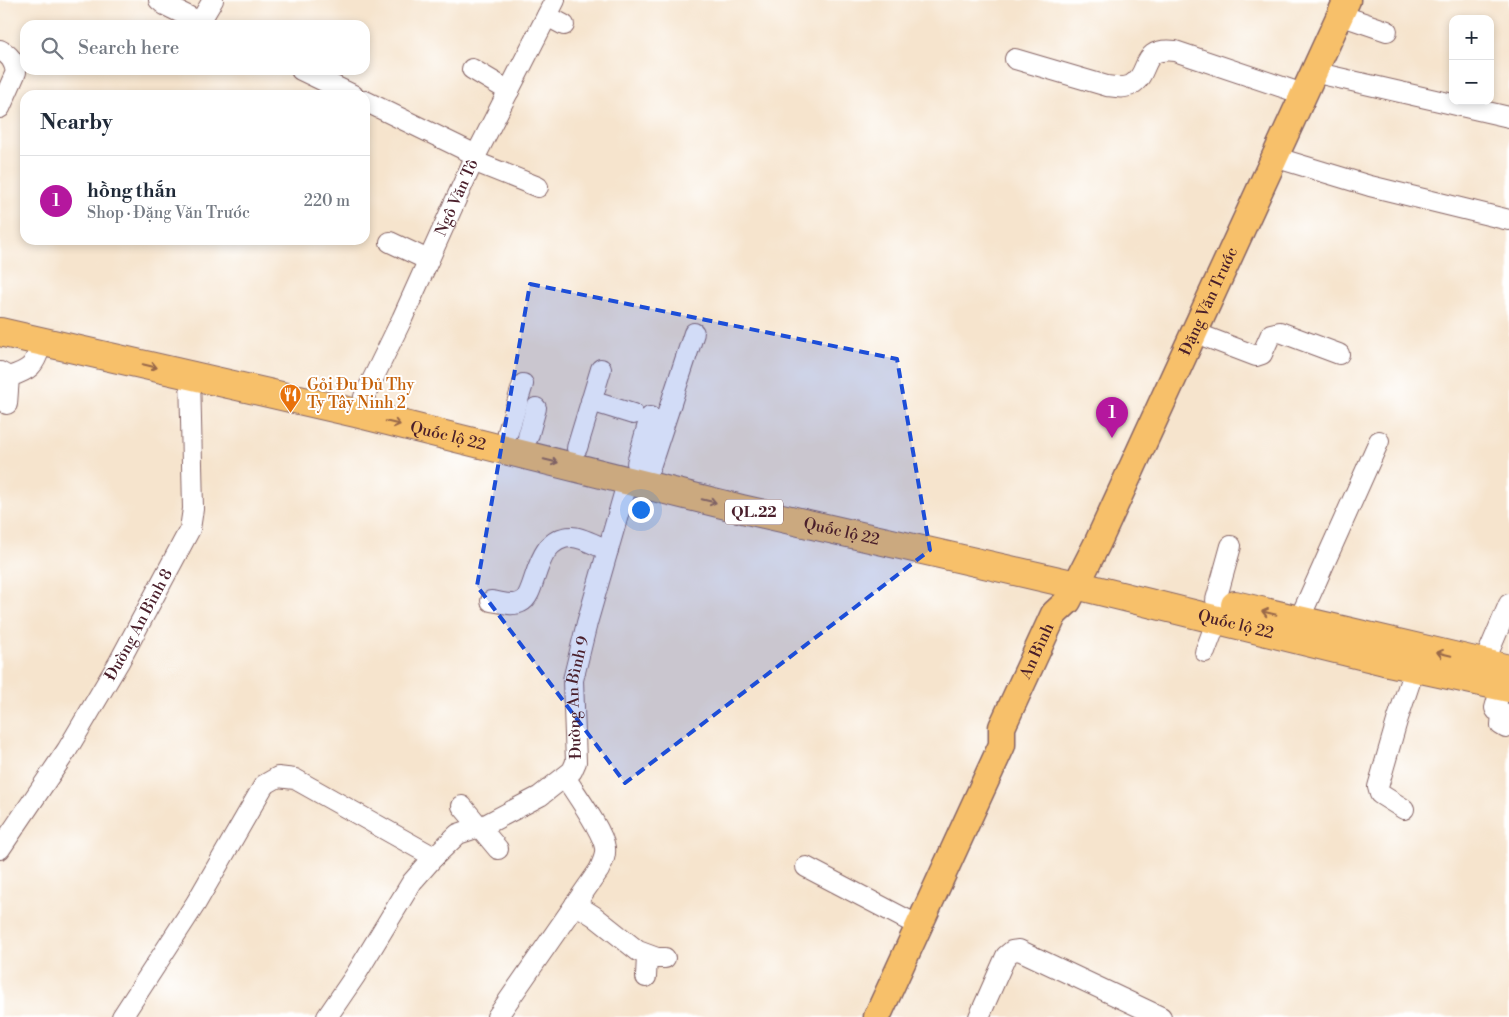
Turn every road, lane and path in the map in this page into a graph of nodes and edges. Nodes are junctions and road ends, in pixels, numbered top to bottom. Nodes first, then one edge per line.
1 (159, 0) edge
2 (213, 0) edge
3 (1343, 8) edge
4 (555, 14) edge
5 (195, 20) edge
6 (205, 20) edge
7 (1387, 31) dead end
8 (0, 50) edge
9 (1016, 58) dead end
10 (472, 69) dead end
11 (311, 75) edge
12 (1308, 83) junction
13 (343, 90) edge
14 (509, 91) junction
15 (370, 104) edge
16 (0, 108) edge
17 (1509, 117) edge
18 (1276, 153) junction
19 (474, 158) junction
20 (1348, 169) dead end
21 (538, 187) dead end
22 (1509, 220) edge
23 (390, 242) dead end
24 (428, 260) junction
25 (0, 313) edge
26 (0, 332) edge
27 (1193, 332) junction
28 (694, 333) dead end
29 (42, 341) junction
30 (1339, 354) dead end
31 (601, 368) dead end
32 (5, 374) edge
33 (190, 376) junction
34 (523, 384) dead end
35 (364, 397) junction
36 (591, 401) junction
37 (7, 404) dead end
38 (536, 408) dead end
39 (518, 434) junction
40 (1379, 441) dead end
41 (576, 448) junction
42 (638, 470) junction
43 (1231, 546) dead end
44 (608, 550) junction
45 (1076, 585) junction
46 (491, 600) dead end
47 (1509, 604) edge
48 (1216, 610) junction
49 (1300, 620) junction
50 (1205, 652) dead end
51 (1415, 667) junction
52 (1501, 677) edge
53 (1506, 728) dead end
54 (565, 777) junction
55 (462, 806) dead end
56 (1404, 810) dead end
57 (479, 827) junction
58 (0, 849) edge
59 (498, 849) dead end
60 (434, 857) junction
61 (806, 867) dead end
62 (575, 904) junction
63 (920, 926) junction
64 (646, 977) dead end
65 (122, 1017) edge
66 (327, 1017) edge
67 (497, 1017) edge
68 (877, 1017) edge
69 (979, 1017) edge
70 (1162, 1017) edge

1 - 5 street
2 - 6 street
3 - 7 street
3 - 12 main road, Đặng Văn Trước
4 - 14 street, Ngô Văn Tô
8 - 16 street
9 - 12 street
10 - 14 street
11 - 13 street
12 - 17 street
12 - 18 main road, Đặng Văn Trước
14 - 19 street, Ngô Văn Tô
15 - 19 street
18 - 20 street
18 - 22 street
18 - 27 main road, Đặng Văn Trước
19 - 21 street
19 - 24 street, Ngô Văn Tô
23 - 24 street
24 - 35 street, Ngô Văn Tô
25 - 35 highway, Quốc lộ 22 / QL.22
26 - 29 highway, Quốc lộ 22 / QL.22
27 - 30 street
27 - 45 main road, Đặng Văn Trước
28 - 42 street
29 - 32 street
29 -> 33 highway, Quốc lộ 22 / QL.22
31 - 36 street
32 - 37 street
33 -> 42 highway, Quốc lộ 22 / QL.22
33 - 58 street, Đường An Bình 8
34 - 39 street
35 - 39 highway, Quốc lộ 22 / QL.22
36 - 41 street
36 - 42 street
38 - 39 street
39 - 41 highway, Quốc lộ 22 / QL.22
40 - 49 street
41 - 42 highway, Quốc lộ 22 / QL.22
42 - 44 street, Đường An Bình 9
42 - 45 highway, Quốc lộ 22 / QL.22
43 - 48 street
44 - 46 street
44 - 54 street, Đường An Bình 9
45 - 48 highway, Quốc lộ 22 / QL.22
45 - 63 main road, An Bình
47 - 52 street
49 -> 48 highway, Quốc lộ 22 / QL.22
48 - 50 street
48 - 51 highway, Quốc lộ 22 / QL.22
52 -> 49 highway, Quốc lộ 22 / QL.22
51 - 52 highway, Quốc lộ 22 / QL.22
51 - 56 street
52 - 53 street
54 - 57 street, Đường An Bình 9
54 - 62 street
55 - 57 street
57 - 59 street
57 - 60 street, Đường An Bình 9
60 - 65 street
60 - 66 street, Đường An Bình 9
61 - 63 street
62 - 64 street
62 - 67 street
63 - 68 main road, An Bình
69 - 70 street

